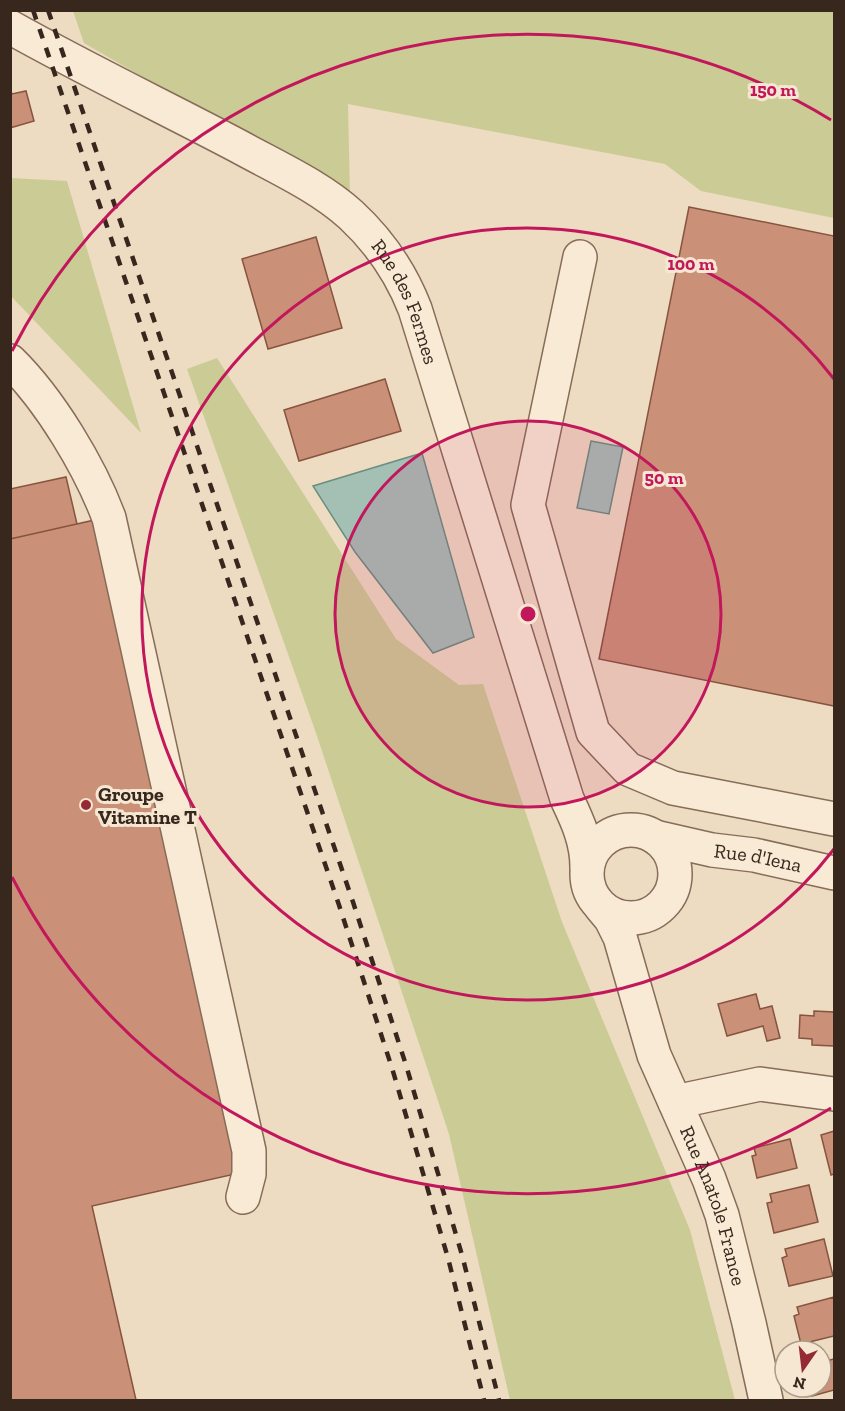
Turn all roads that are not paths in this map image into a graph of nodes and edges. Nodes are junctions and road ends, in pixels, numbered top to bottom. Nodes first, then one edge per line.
1 (10, 27) edge
2 (580, 256) dead end
3 (10, 361) edge
4 (557, 768) junction
5 (834, 819) edge
6 (644, 833) junction
7 (798, 866) junction
8 (587, 867) junction
9 (834, 873) edge
10 (666, 901) junction
11 (601, 907) junction
12 (643, 1017) junction
13 (834, 1094) edge
14 (675, 1102) junction
15 (243, 1197) dead end
16 (766, 1401) edge

1 - 4 street, Rue des Fermes
2 - 5 street
3 - 15 street
4 - 6 street, Rue des Fermes
4 - 8 street, Rue des Fermes
6 - 7 street, Rue d'Iena
6 - 8 street
6 - 10 street
7 - 9 street
7 - 10 street, Rue d'Iena
8 - 11 street
10 - 11 street
10 - 12 street, Rue Anatole France
11 - 12 street, Rue Anatole France
12 - 14 street, Rue Anatole France
13 - 14 street
14 - 16 street, Rue Anatole France

